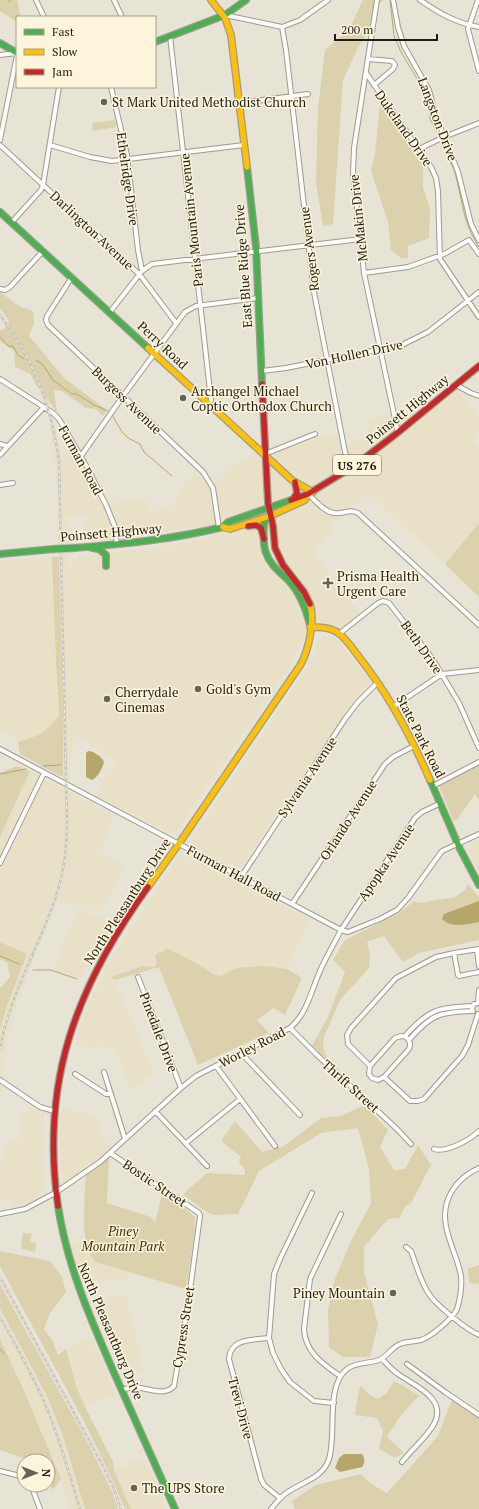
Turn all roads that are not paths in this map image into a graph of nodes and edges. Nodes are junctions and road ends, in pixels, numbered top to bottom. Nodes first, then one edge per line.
1 (36, 0) edge
2 (114, 0) edge
3 (211, 0) edge
4 (246, 0) edge
5 (328, 0) edge
6 (376, 0) edge
7 (393, 0) edge
8 (420, 0) edge
9 (478, 0) edge
10 (44, 16) edge
11 (122, 16) edge
12 (225, 16) junction
13 (470, 25) junction
14 (282, 27) junction
15 (479, 27) edge
16 (170, 36) junction
17 (156, 42) edge
18 (0, 43) edge
19 (16, 53) edge
20 (16, 54) edge
21 (0, 55) edge
22 (16, 59) edge
23 (368, 59) junction
24 (479, 70) edge
25 (365, 73) junction
26 (374, 84) junction
27 (59, 88) edge
28 (111, 88) edge
29 (308, 94) dead end
30 (291, 96) junction
31 (240, 103) junction
32 (479, 123) edge
33 (441, 138) junction
34 (0, 140) edge
35 (0, 145) edge
36 (50, 145) junction
37 (244, 146) junction
38 (419, 148) junction
39 (184, 152) junction
40 (127, 159) junction
41 (43, 185) junction
42 (0, 212) edge
43 (11, 223) junction
44 (361, 239) junction
45 (479, 240) edge
46 (308, 246) junction
47 (43, 251) junction
48 (256, 252) junction
49 (479, 254) edge
50 (439, 256) junction
51 (196, 259) junction
52 (364, 272) junction
53 (141, 273) junction
54 (72, 277) junction
55 (0, 289) edge
56 (479, 292) edge
57 (258, 298) junction
58 (468, 301) junction
59 (201, 305) junction
60 (110, 312) junction
61 (479, 317) edge
62 (176, 323) junction
63 (379, 350) junction
64 (154, 353) junction
65 (327, 360) junction
66 (479, 366) edge
67 (262, 371) junction
68 (0, 379) edge
69 (456, 385) junction
70 (123, 396) junction
71 (479, 396) edge
72 (209, 404) junction
73 (44, 407) junction
74 (398, 433) junction
75 (315, 434) dead end
76 (0, 444) edge
77 (7, 446) junction
78 (265, 454) junction
79 (0, 455) edge
80 (81, 456) junction
81 (350, 470) junction
82 (295, 482) junction
83 (13, 483) dead end
84 (0, 485) edge
85 (310, 493) junction
86 (294, 498) junction
87 (269, 512) junction
88 (221, 528) junction
89 (236, 528) junction
90 (264, 539) junction
91 (117, 545) junction
92 (90, 547) junction
93 (0, 554) edge
94 (106, 566) dead end
95 (479, 625) edge
96 (310, 627) junction
97 (339, 634) junction
98 (479, 670) edge
99 (442, 674) junction
100 (378, 682) junction
101 (393, 707) junction
102 (414, 746) junction
103 (479, 748) edge
104 (0, 749) edge
105 (479, 762) edge
106 (44, 773) junction
107 (433, 786) junction
108 (441, 803) junction
109 (479, 834) edge
110 (178, 844) junction
111 (458, 844) junction
112 (0, 863) edge
113 (241, 877) junction
114 (479, 885) edge
115 (292, 904) junction
116 (341, 930) junction
117 (478, 949) edge
118 (454, 952) junction
119 (479, 966) edge
120 (479, 972) edge
121 (138, 977) dead end
122 (479, 990) edge
123 (478, 1003) edge
124 (473, 1006) junction
125 (473, 1011) junction
126 (478, 1014) edge
127 (290, 1028) junction
128 (405, 1036) junction
129 (409, 1040) junction
130 (241, 1053) junction
131 (216, 1066) junction
132 (370, 1066) junction
133 (104, 1072) dead end
134 (75, 1074) dead end
135 (384, 1077) junction
136 (0, 1080) edge
137 (181, 1088) junction
138 (111, 1094) junction
139 (240, 1099) junction
140 (54, 1111) junction
141 (155, 1111) junction
142 (300, 1115) dead end
143 (479, 1131) edge
144 (125, 1139) junction
145 (186, 1143) junction
146 (411, 1144) dead end
147 (275, 1146) dead end
148 (434, 1149) dead end
149 (110, 1153) junction
150 (207, 1166) dead end
151 (479, 1168) edge
152 (55, 1193) junction
153 (312, 1193) dead end
154 (199, 1213) joint
155 (0, 1214) edge
156 (341, 1214) dead end
157 (406, 1247) dead end
158 (453, 1316) junction
159 (479, 1335) edge
160 (269, 1338) junction
161 (382, 1359) junction
162 (407, 1364) dead end
163 (340, 1376) junction
164 (122, 1390) junction
165 (334, 1403) junction
166 (479, 1414) edge
167 (402, 1462) dead end
168 (0, 1471) edge
169 (16, 1475) edge
170 (35, 1493) edge
171 (280, 1498) junction
172 (40, 1509) edge
173 (175, 1509) edge
174 (271, 1509) edge

1 - 10 street
2 - 11 street
3 - 12 main road
4 - 12 main road
5 - 14 street
6 - 23 street, McMakin Drive
7 - 33 street, Langston Drive
8 - 13 street
9 - 13 street
12 - 14 street
12 - 16 main road
12 - 31 main road, East Blue Ridge Drive
13 - 15 street
13 - 24 street
14 - 30 street, Rogers Avenue
16 - 17 main road
16 - 39 street, Paris Mountain Avenue
18 - 19 main road
20 - 21 street
22 - 34 street
23 - 25 street, McMakin Drive
23 - 26 street
25 - 26 street, Dukeland Drive
25 - 44 street, McMakin Drive
26 - 38 street, Dukeland Drive
27 - 36 street
28 - 40 street, Ethelridge Drive
29 - 30 street
30 - 31 street
30 - 46 street, Rogers Avenue
31 - 37 main road, East Blue Ridge Drive
32 - 33 street
33 - 38 street
33 - 45 street, Langston Drive
35 - 41 street, Darlington Avenue
36 - 40 street
36 - 41 street
37 - 39 street
37 - 48 main road, East Blue Ridge Drive
38 - 50 street, Dukeland Drive
39 - 40 street
39 - 51 street, Paris Mountain Avenue
40 - 53 street, Ethelridge Drive
41 - 43 street
41 - 53 street, Darlington Avenue
42 - 43 main road, Perry Road
43 - 47 main road, Perry Road
44 - 46 street
44 - 52 street, McMakin Drive
46 - 48 street
46 - 65 street, Rogers Avenue
47 - 54 main road, Perry Road
47 - 55 street
48 - 51 street
48 - 57 main road, East Blue Ridge Drive
49 - 50 street
50 - 52 street
50 - 58 street, Dukeland Drive
51 - 53 street
51 - 59 street, Paris Mountain Avenue
52 - 63 street, McMakin Drive
53 - 60 street
53 - 62 street, Darlington Avenue
54 - 60 main road, Perry Road
54 - 70 street, Burgess Avenue
56 - 58 street, Von Hollen Drive
57 - 59 street
57 - 67 main road, East Blue Ridge Drive
58 - 61 street, Dukeland Drive
58 - 63 street, Von Hollen Drive
59 - 62 street
59 - 72 street, Paris Mountain Avenue
60 - 64 main road, Perry Road
62 - 64 street
63 - 65 street, Von Hollen Drive
63 - 74 street, McMakin Drive
64 - 70 street
64 - 72 main road, Perry Road
65 - 67 street, Von Hollen Drive
65 - 81 street, Rogers Avenue
66 - 69 main road, Poinsett Highway / US 276
67 - 78 main road, East Blue Ridge Drive
68 - 73 street, Furman Road
69 - 71 street
69 - 74 main road, Poinsett Highway / US 276
70 - 80 street
70 - 88 street, Burgess Avenue
72 - 78 main road, Perry Road
73 - 77 street
73 - 80 street, Furman Road
74 - 81 main road, Poinsett Highway / US 276
75 - 78 street
76 - 77 street
77 - 79 street
78 - 82 main road, Perry Road
78 - 87 main road, East Blue Ridge Drive
80 - 91 street, Furman Road
81 - 85 main road, Poinsett Highway / US 276
82 - 85 main road, Perry Road
82 - 86 main road
83 - 84 street
85 - 86 main road, Poinsett Highway / US 276
85 - 87 main road, Poinsett Highway / US 276
85 - 95 street
86 - 87 main road, Poinsett Highway / US 276
87 - 88 main road, Poinsett Highway / US 276
87 - 89 main road, Poinsett Highway / US 276
87 - 90 main road
87 - 96 main road
88 - 89 main road, Poinsett Highway / US 276
88 - 91 main road, Poinsett Highway / US 276
89 - 90 main road
90 - 96 main road
91 - 92 main road, Poinsett Highway / US 276
92 - 93 main road, Poinsett Highway / US 276, bridge
92 - 94 main road
96 - 97 main road
96 - 110 main road, North Pleasantburg Drive
97 - 99 street, Beth Drive
97 - 100 main road, State Park Road
98 - 99 street
99 - 101 street
99 - 103 street, Beth Drive
100 - 101 main road, State Park Road
100 - 113 street, Sylvania Avenue
101 - 102 main road, State Park Road
102 - 107 main road, State Park Road
102 - 115 street, Orlando Avenue
104 - 106 street, Furman Hall Road
105 - 107 street
106 - 110 street, Furman Hall Road
106 - 112 street
107 - 108 main road, State Park Road
108 - 111 main road, State Park Road
108 - 116 street, Apopka Avenue
109 - 111 street
110 - 113 street, Furman Hall Road
110 - 140 main road, North Pleasantburg Drive
111 - 114 main road, State Park Road
111 - 116 street
113 - 115 street, Furman Hall Road
115 - 116 street, Furman Hall Road
116 - 127 street, Worley Road
117 - 118 street
117 - 119 street
118 - 120 street
118 - 132 street
121 - 137 street, Pinedale Drive
122 - 123 street
123 - 124 street
124 - 125 street
124 - 128 street
125 - 126 street
125 - 129 street
126 - 135 street
127 - 130 street, Worley Road
127 - 146 street, Thrift Street
128 - 129 street
128 - 132 street
129 - 135 street
130 - 131 street, Worley Road
130 - 142 street
131 - 137 street, Worley Road
131 - 139 street
132 - 135 street
133 - 138 street
134 - 138 street
136 - 140 street
137 - 141 street, Worley Road
138 - 144 street
139 - 145 street
139 - 147 street
140 - 152 main road, North Pleasantburg Drive
141 - 144 street, Worley Road
141 - 145 street
143 - 148 street
144 - 149 street, Worley Road
145 - 150 street
149 - 152 street, Worley Road
149 - 154 street, Bostic Street
151 - 158 street
152 - 155 street, Worley Road
152 - 164 main road, North Pleasantburg Drive
153 - 160 street
154 - 164 street, Cypress Street
156 - 163 street
157 - 158 street
158 - 159 street
158 - 161 street
160 - 165 street
160 - 171 street, Trevi Drive
161 - 163 street
161 - 167 street
162 - 166 street
163 - 165 street
164 - 173 main road, North Pleasantburg Drive
165 - 171 street
168 - 169 street
170 - 172 street
171 - 174 street

